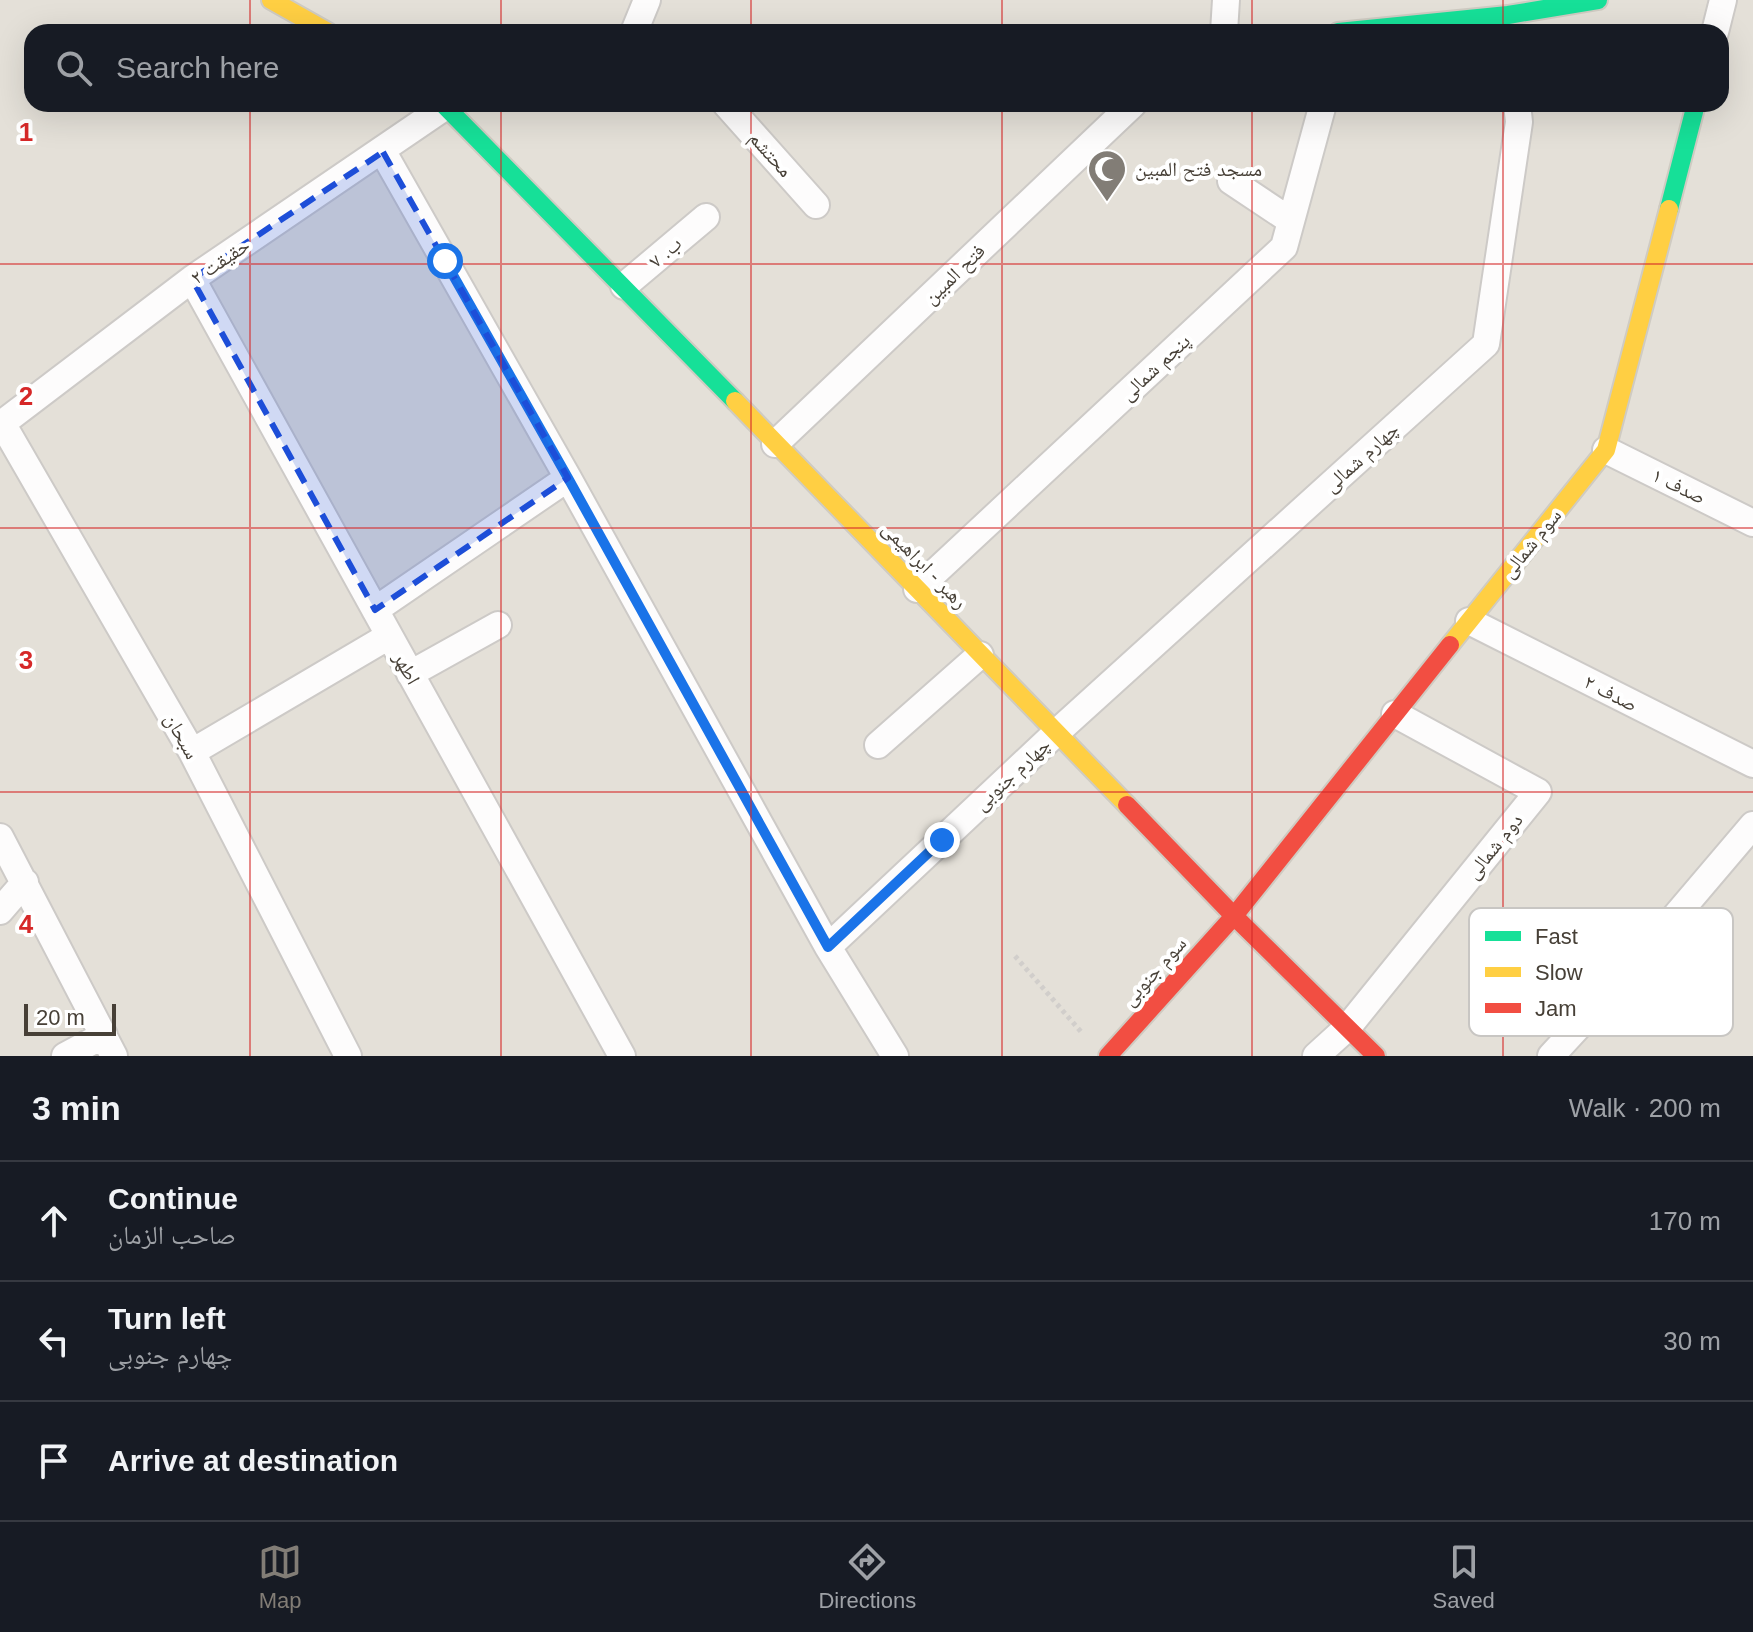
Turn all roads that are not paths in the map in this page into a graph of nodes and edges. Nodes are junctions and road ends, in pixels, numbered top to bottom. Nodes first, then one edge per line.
1 (271, 0) edge
2 (647, 0) edge
3 (1226, 0) edge
4 (1598, 0) edge
5 (1723, 0) edge
6 (1508, 16) edge
7 (314, 24) edge
8 (637, 24) edge
9 (1224, 24) edge
10 (1424, 24) edge
11 (1717, 24) edge
12 (436, 112) edge
13 (452, 112) edge
14 (733, 112) edge
15 (1125, 112) edge
16 (1321, 112) edge
17 (1518, 112) edge
18 (1694, 112) edge
19 (383, 152) junction
20 (1231, 181) dead end
21 (816, 205) dead end
22 (706, 217) dead end
23 (1291, 221) junction
24 (192, 279) junction
25 (624, 286) junction
26 (1, 424) edge
27 (775, 444) junction
28 (1606, 450) junction
29 (568, 478) junction
30 (1753, 523) edge
31 (917, 589) junction
32 (375, 610) junction
33 (1469, 621) junction
34 (498, 625) dead end
35 (389, 636) junction
36 (980, 655) junction
37 (410, 674) junction
38 (1395, 714) junction
39 (1056, 733) junction
40 (878, 745) dead end
41 (192, 752) junction
42 (1753, 764) edge
43 (1753, 825) edge
44 (0, 837) edge
45 (25, 882) junction
46 (1682, 908) edge
47 (0, 911) edge
48 (1234, 916) junction
49 (828, 947) junction
50 (1348, 1027) junction
51 (1569, 1036) edge
52 (109, 1045) edge
53 (1100, 1050) edge
54 (65, 1056) edge
55 (348, 1056) edge
56 (622, 1056) edge
57 (895, 1056) edge
58 (1316, 1056) edge
59 (1376, 1056) edge
60 (1551, 1056) edge

1 - 7 street
2 - 8 street
3 - 9 street
4 - 6 street
5 - 11 street
6 - 10 street
12 - 19 street, حقیقت ۲
13 - 25 street, رهبر - ابراهیمی
14 - 21 street, محتشم
15 - 27 street, فتح المبین
16 - 23 street, پنجم شمالی
17 - 39 street, چهارم شمالی
18 - 28 street, سوم شمالی
19 - 24 street, حقیقت ۲
19 - 29 street
20 - 23 street
22 - 25 street, ب. ۷
23 - 31 street, پنجم شمالی
24 - 26 street, حقیقت ۲
24 - 32 street, اطهر
25 - 27 street, رهبر - ابراهیمی
26 - 41 street, سبحان
27 - 31 street, رهبر - ابراهیمی
28 - 30 street, صدف ۱
28 - 33 street, سوم شمالی
29 - 32 street
29 - 49 street
31 - 36 street, رهبر - ابراهیمی
32 - 35 street, اطهر
33 - 38 street, سوم شمالی
33 - 42 street, صدف ۲
34 - 37 street
35 - 37 street, اطهر
35 - 41 street
36 - 39 street, رهبر - ابراهیمی
36 - 40 street
37 - 56 street, اطهر
38 - 48 street, سوم شمالی
38 - 50 street, دوم شمالی
39 - 48 street, رهبر - ابراهیمی
39 - 49 street, چهارم جنوبی
41 - 55 street, سبحان
43 - 46 street
44 - 45 street
45 - 47 street
45 - 52 street
48 - 50 street, رهبر - ابراهیمی
48 - 53 street, سوم جنوبی
49 - 57 street
50 - 58 street
50 - 59 street, رهبر - ابراهیمی
51 - 60 street
52 - 54 street

